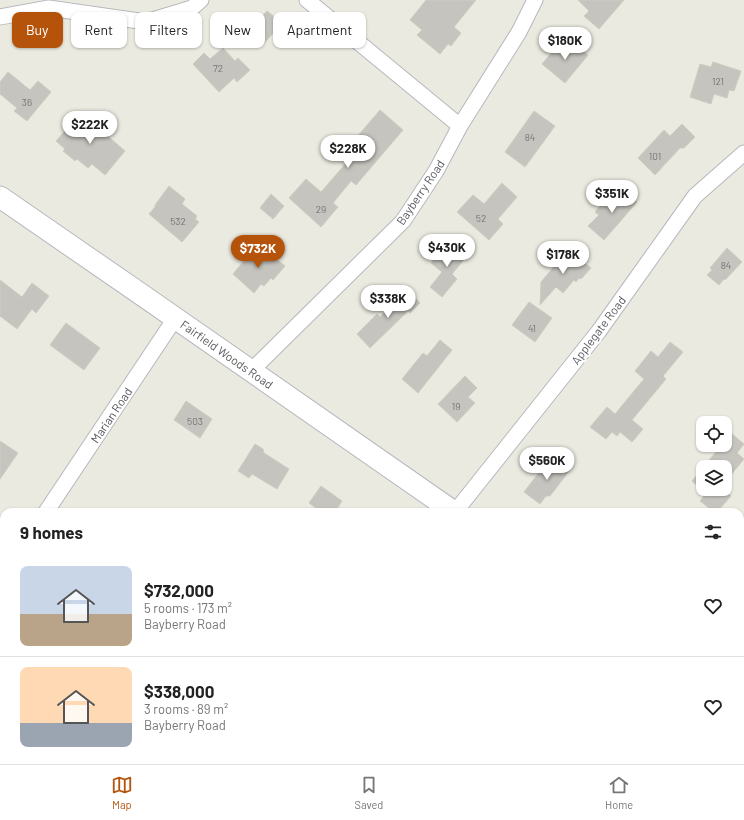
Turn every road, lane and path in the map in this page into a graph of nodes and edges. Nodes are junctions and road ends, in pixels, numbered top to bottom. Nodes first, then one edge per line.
1 (201, 0) edge
2 (307, 0) edge
3 (535, 0) edge
4 (0, 17) edge
5 (460, 126) junction
6 (744, 153) edge
7 (0, 197) edge
8 (176, 317) junction
9 (250, 371) junction
10 (49, 508) edge
11 (448, 508) edge
12 (457, 508) edge

1 - 4 street
2 - 5 street
3 - 5 street, Bayberry Road
5 - 9 street, Bayberry Road
6 - 12 street, Applegate Road
7 - 8 main road, Fairfield Woods Road
8 - 9 main road, Fairfield Woods Road
8 - 10 street, Marian Road
9 - 11 main road, Fairfield Woods Road

